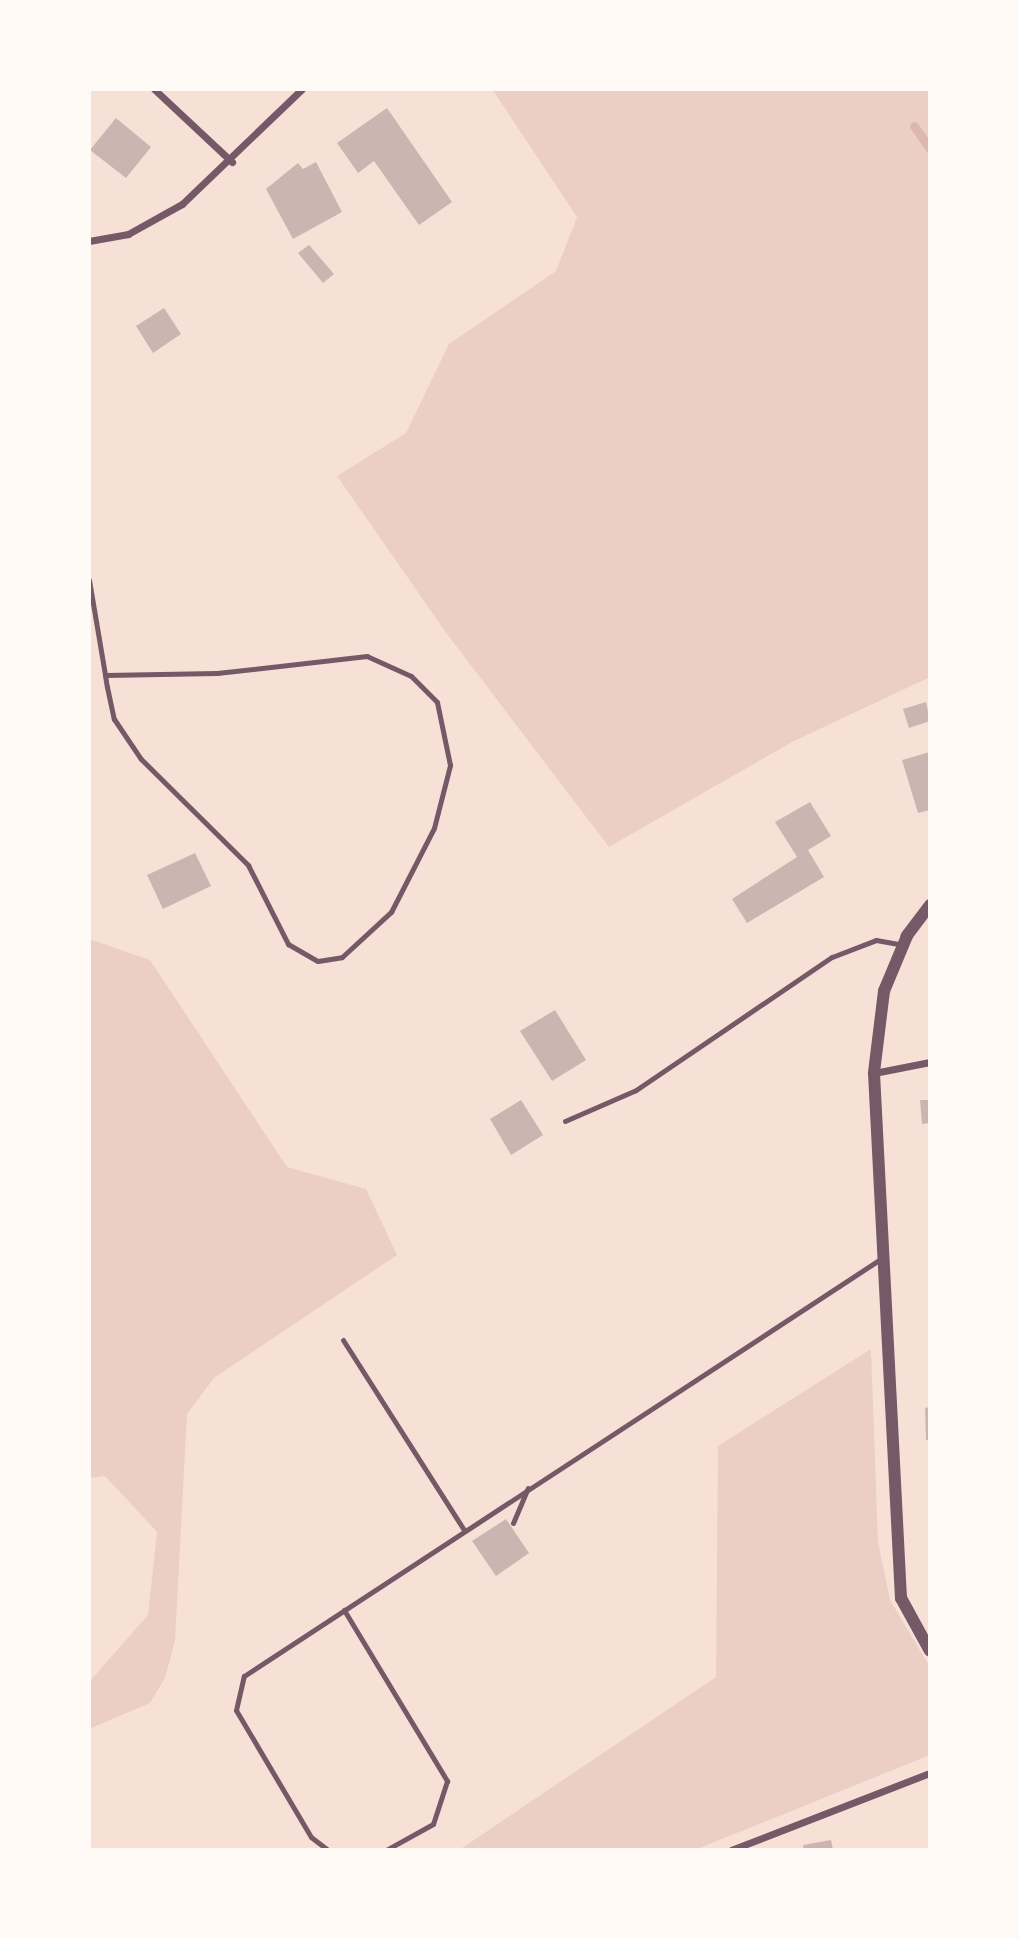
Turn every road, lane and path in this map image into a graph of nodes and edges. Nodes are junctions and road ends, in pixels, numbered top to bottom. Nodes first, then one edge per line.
1 (154, 89) edge
2 (302, 89) edge
3 (232, 162) junction
4 (89, 241) edge
5 (89, 580) edge
6 (105, 675) junction
7 (930, 905) edge
8 (903, 945) junction
9 (930, 1062) edge
10 (874, 1073) junction
11 (565, 1121) dead end
12 (885, 1257) junction
13 (343, 1340) dead end
14 (528, 1488) junction
15 (513, 1523) dead end
16 (464, 1530) junction
17 (344, 1610) junction
18 (930, 1651) edge
19 (930, 1773) edge
20 (328, 1850) edge
21 (386, 1850) edge
22 (732, 1850) edge

1 - 3 street
2 - 3 street
3 - 4 street
5 - 6 lane
6 - 6 lane
7 - 8 street
8 - 10 street
8 - 11 lane
9 - 10 street
10 - 12 street
12 - 14 lane
12 - 18 street
13 - 16 lane
14 - 15 lane
14 - 16 lane
16 - 17 lane
17 - 20 lane
17 - 21 lane
19 - 22 street

